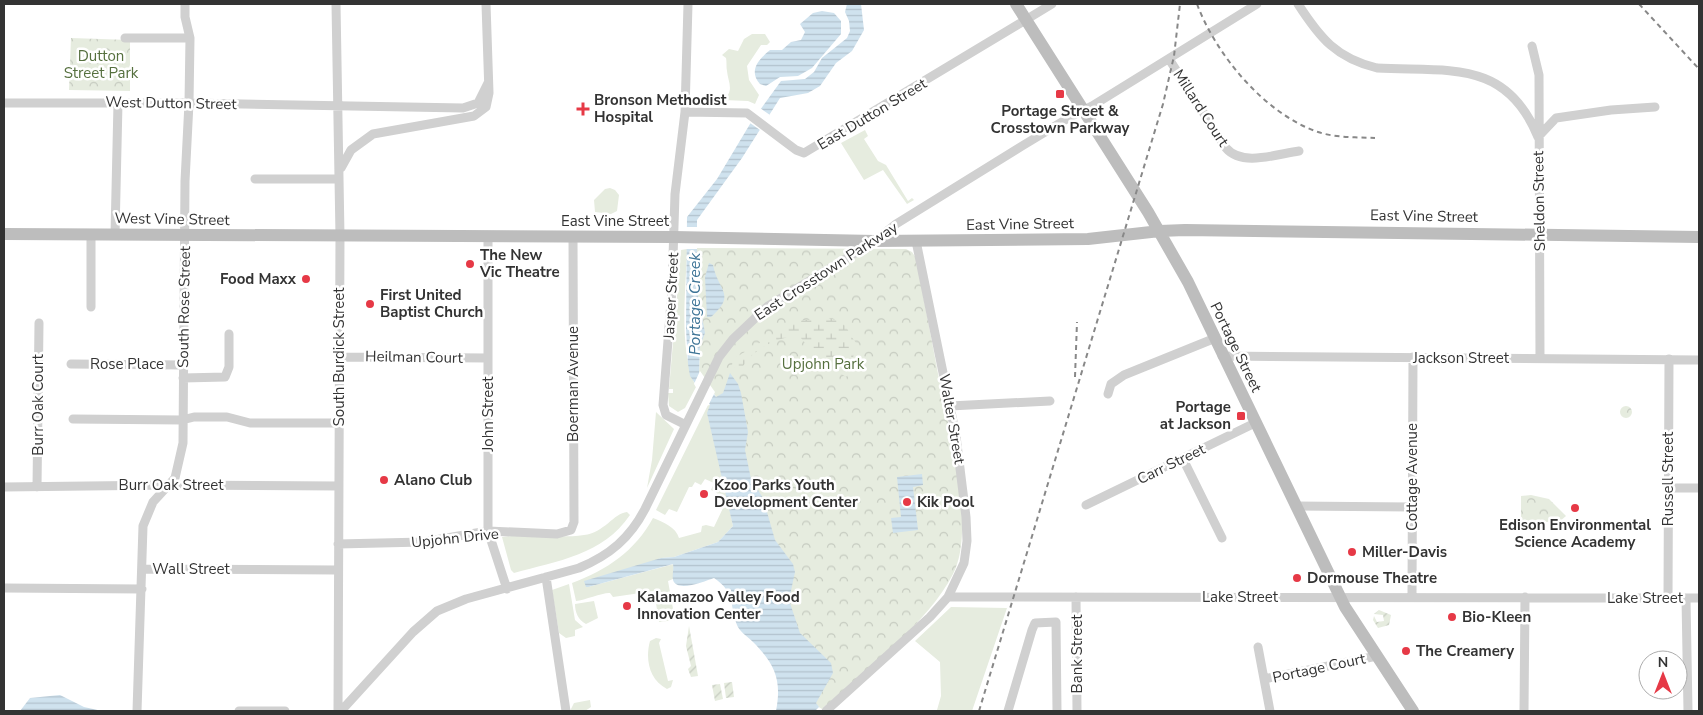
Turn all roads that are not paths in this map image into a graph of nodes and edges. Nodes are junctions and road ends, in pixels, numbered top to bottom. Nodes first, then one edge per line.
1 (185, 4) edge
2 (336, 4) edge
3 (486, 4) edge
4 (688, 4) edge
5 (1016, 4) edge
6 (1052, 4) edge
7 (1257, 4) edge
8 (1298, 4) edge
9 (1026, 20) junction
10 (125, 38) dead end
11 (190, 38) junction
12 (1532, 46) dead end
13 (1169, 59) junction
14 (488, 83) junction
15 (189, 102) junction
16 (4, 103) edge
17 (118, 103) junction
18 (338, 107) junction
19 (1655, 107) dead end
20 (434, 108) junction
21 (1084, 111) junction
22 (685, 112) junction
23 (416, 126) junction
24 (1538, 136) junction
25 (1299, 151) dead end
26 (339, 176) junction
27 (254, 179) dead end
28 (1160, 231) junction
29 (4, 234) edge
30 (91, 234) junction
31 (115, 234) junction
32 (1539, 234) junction
33 (185, 236) junction
34 (340, 236) junction
35 (488, 236) junction
36 (573, 237) junction
37 (1699, 237) edge
38 (686, 238) junction
39 (916, 240) junction
40 (875, 241) junction
41 (91, 307) dead end
42 (39, 323) dead end
43 (229, 334) dead end
44 (1214, 339) junction
45 (1222, 356) junction
46 (339, 357) junction
47 (1413, 357) junction
48 (488, 358) junction
49 (1540, 358) junction
50 (1668, 359) junction
51 (1699, 360) edge
52 (72, 364) dead end
53 (184, 365) junction
54 (183, 378) junction
55 (1108, 394) dead end
56 (1050, 401) dead end
57 (950, 406) junction
58 (73, 419) dead end
59 (182, 420) junction
60 (339, 423) junction
61 (1255, 423) junction
62 (686, 425) junction
63 (1183, 459) junction
64 (171, 484) junction
65 (4, 486) edge
66 (339, 486) junction
67 (38, 487) junction
68 (1668, 488) junction
69 (1699, 488) edge
70 (1086, 505) dead end
71 (1295, 506) junction
72 (1411, 507) junction
73 (571, 530) joint
74 (488, 531) junction
75 (1222, 538) dead end
76 (338, 544) junction
77 (142, 569) junction
78 (337, 570) junction
79 (546, 577) junction
80 (4, 588) edge
81 (142, 589) junction
82 (507, 589) junction
83 (1339, 596) junction
84 (1412, 596) junction
85 (948, 597) junction
86 (1076, 597) junction
87 (1525, 597) junction
88 (1668, 598) junction
89 (1686, 598) junction
90 (1699, 598) edge
91 (1258, 647) dead end
92 (1378, 656) junction
93 (1264, 679) junction
94 (137, 711) edge
95 (239, 711) edge
96 (285, 711) edge
97 (339, 711) edge
98 (566, 711) edge
99 (826, 711) edge
100 (1008, 711) edge
101 (1056, 711) edge
102 (1077, 711) edge
103 (1270, 711) edge
104 (1413, 711) edge
105 (1524, 711) edge
106 (1688, 711) edge

1 - 11 street, South Rose Street
2 - 18 street, South Burdick Street
3 - 14 street
4 - 22 street, Jasper Street
5 - 9 street, Portage Street
6 - 9 street
7 - 13 street, East Crosstown Parkway
8 - 24 street
9 - 21 street, Portage Street
9 - 22 street, East Dutton Street
10 - 11 street
11 - 15 street, South Rose Street
12 - 24 street, Sheldon Street
13 - 21 street, East Crosstown Parkway
13 - 25 street, Millard Court
14 - 20 street
14 - 23 street
15 - 17 street, West Dutton Street
15 - 18 street, West Dutton Street
15 - 33 street, South Rose Street
16 - 17 street, West Dutton Street
17 - 31 street
18 - 20 street
18 - 26 street, South Burdick Street
19 - 24 street
20 - 23 street
21 - 28 street, Portage Street
21 - 40 street, East Crosstown Parkway
22 - 38 street, Jasper Street
23 - 26 street
24 - 32 street, Sheldon Street
26 - 27 street
26 - 34 street, South Burdick Street
28 - 32 street, East Vine Street
28 - 39 street, East Vine Street
28 - 44 street, Portage Street
29 - 30 street, West Vine Street
30 - 31 street, West Vine Street
30 - 41 street
31 - 33 street, West Vine Street
32 - 37 street, East Vine Street
32 - 49 street, Sheldon Street
33 - 34 street, West Vine Street
33 - 53 street, South Rose Street
34 - 35 street, East Vine Street
34 - 46 street, South Burdick Street
35 - 36 street, East Vine Street
35 - 48 street, John Street
36 - 38 street, East Vine Street
36 - 73 street, Boerman Avenue
38 - 40 street, East Vine Street
38 - 62 street, Jasper Street
39 - 40 street, East Vine Street
39 - 57 street, Walter Street
40 - 62 street, East Crosstown Parkway
42 - 67 street, Burr Oak Court
43 - 54 street
44 - 45 street, Portage Street
44 - 55 street
45 - 47 street, Jackson Street
45 - 61 street, Portage Street
46 - 48 street, Heilman Court
46 - 60 street, South Burdick Street
47 - 49 street, Jackson Street
47 - 72 street, Cottage Avenue
48 - 74 street, John Street
49 - 50 street, Jackson Street
50 - 51 street, Jackson Street
50 - 68 street, Russell Street
52 - 53 street, Rose Place
53 - 54 street, South Rose Street
54 - 59 street, South Rose Street
56 - 57 street
57 - 85 street, Walter Street
58 - 59 street
59 - 60 street
59 - 64 street, South Rose Street
60 - 66 street, South Burdick Street
61 - 63 street, Carr Street
61 - 71 street, Portage Street
62 - 79 street, East Crosstown Parkway
63 - 70 street, Carr Street
63 - 75 street
64 - 66 street, Burr Oak Street
64 - 67 street, Burr Oak Street
64 - 77 street, South Rose Street
65 - 67 street, Burr Oak Street
66 - 76 street, South Burdick Street
68 - 69 street
68 - 88 street, Russell Street
71 - 72 street
71 - 83 street, Portage Street
72 - 84 street, Cottage Avenue
73 - 74 street, Upjohn Drive
74 - 76 street, Upjohn Drive
74 - 82 street, John Street
76 - 78 street, South Burdick Street
77 - 78 street, Wall Street
77 - 81 street, Wall Street
78 - 97 street, South Burdick Street
79 - 82 street, East Crosstown Parkway
79 - 98 street
80 - 81 street, Wall Street
81 - 94 street
82 - 97 street, East Crosstown Parkway
83 - 84 street, Lake Street
83 - 86 street, Lake Street
83 - 92 street, Portage Street
84 - 87 street, Lake Street
85 - 86 street, Lake Street
85 - 99 street
86 - 102 street, Bank Street
87 - 88 street, Lake Street
87 - 105 street
88 - 89 street, Lake Street
89 - 90 street, Lake Street
89 - 106 street
91 - 93 street
92 - 93 street, Portage Court
92 - 104 street, Portage Street
93 - 103 street, Portage Court
95 - 96 street
100 - 101 street

